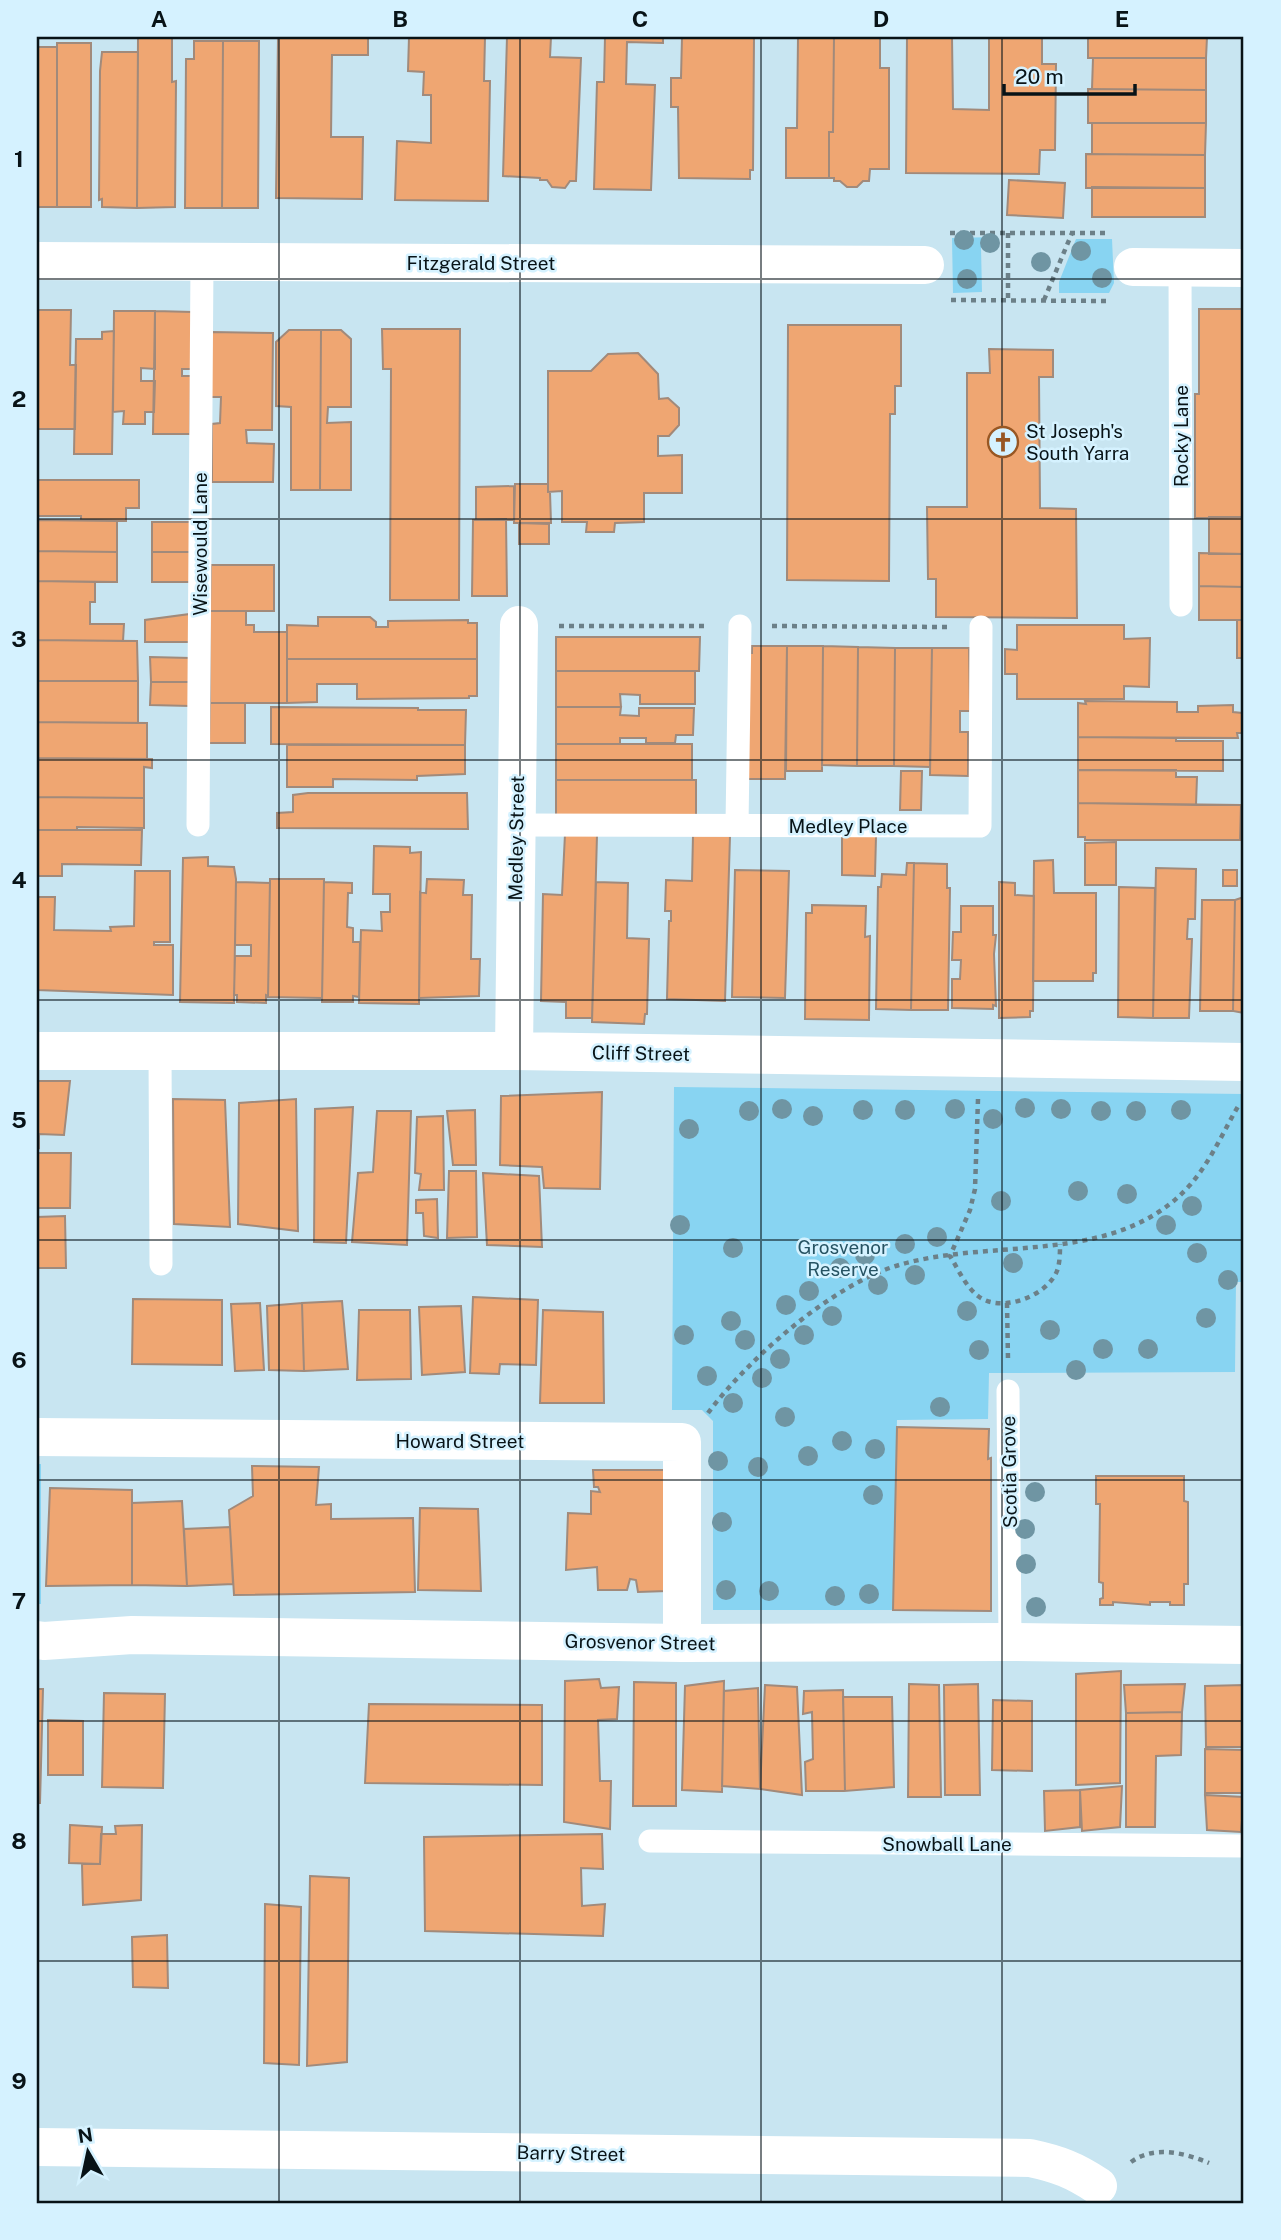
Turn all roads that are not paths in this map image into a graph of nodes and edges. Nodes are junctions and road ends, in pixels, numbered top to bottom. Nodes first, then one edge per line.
1 (931, 249) road end
2 (37, 261) edge
3 (202, 262) junction
4 (1180, 268) junction
5 (1244, 268) edge
6 (1126, 284) road end
7 (1181, 605) dead end
8 (519, 625) dead end
9 (740, 626) dead end
10 (981, 627) dead end
11 (198, 825) dead end
12 (517, 825) junction
13 (737, 825) junction
14 (37, 1051) edge
15 (160, 1051) junction
16 (514, 1051) junction
17 (1244, 1062) edge
18 (161, 1264) dead end
19 (1008, 1391) road end
20 (37, 1437) edge
21 (37, 1640) edge
22 (1010, 1642) junction
23 (682, 1643) junction
24 (1244, 1645) edge
25 (650, 1841) dead end
26 (1244, 1846) edge
27 (37, 2147) edge
28 (1098, 2186) dead end

1 - 3 street, Fitzgerald Street
2 - 3 street, Fitzgerald Street
3 - 11 lane, Wisewould Lane
4 - 5 street
4 - 6 street
4 - 7 lane, Rocky Lane
8 - 12 street, Medley Street
9 - 13 lane
10 - 13 lane, Medley Place
12 - 13 lane, Medley Place
12 - 16 street, Medley Street
14 - 15 street, Cliff Street
15 - 16 street, Cliff Street
15 - 18 lane
16 - 17 street, Cliff Street
19 - 22 lane, Scotia Grove
20 - 23 street, Howard Street
21 - 23 street, Grosvenor Street
22 - 23 street, Grosvenor Street
22 - 24 street, Grosvenor Street
25 - 26 lane, Snowball Lane
27 - 28 street, Barry Street

